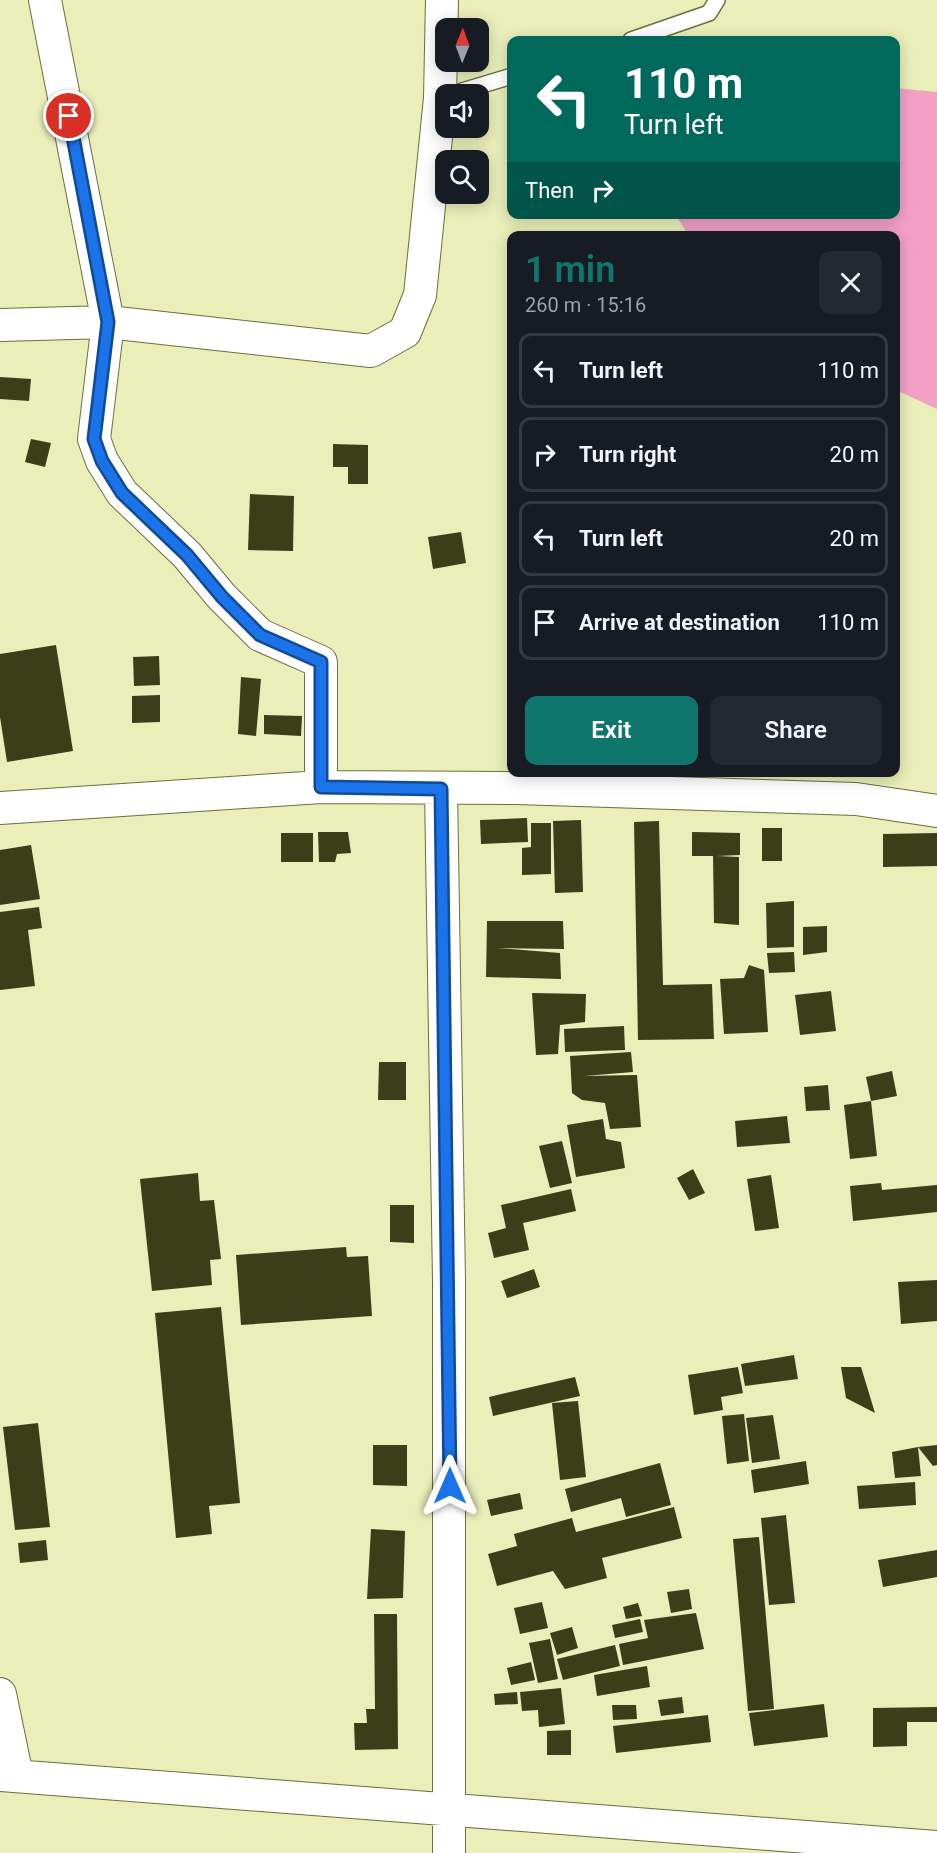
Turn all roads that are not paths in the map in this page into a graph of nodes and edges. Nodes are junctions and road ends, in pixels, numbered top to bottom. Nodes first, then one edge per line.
1 (45, 0) edge
2 (442, 0) edge
3 (717, 0) edge
4 (643, 36) edge
5 (507, 78) edge
6 (446, 84) edge
7 (486, 84) edge
8 (441, 138) edge
9 (108, 322) junction
10 (0, 325) edge
11 (321, 787) junction
12 (441, 789) junction
13 (0, 808) edge
14 (937, 811) edge
15 (0, 1694) edge
16 (8, 1776) edge
17 (450, 1810) junction
18 (937, 1847) edge
19 (449, 1853) edge

1 - 9 street
2 - 6 street
3 - 4 lane
5 - 7 lane
8 - 9 street
9 - 10 street
9 - 11 street
11 - 12 street
11 - 13 street
12 - 14 street
12 - 17 street
15 - 16 street
16 - 17 street
17 - 18 street
17 - 19 street

